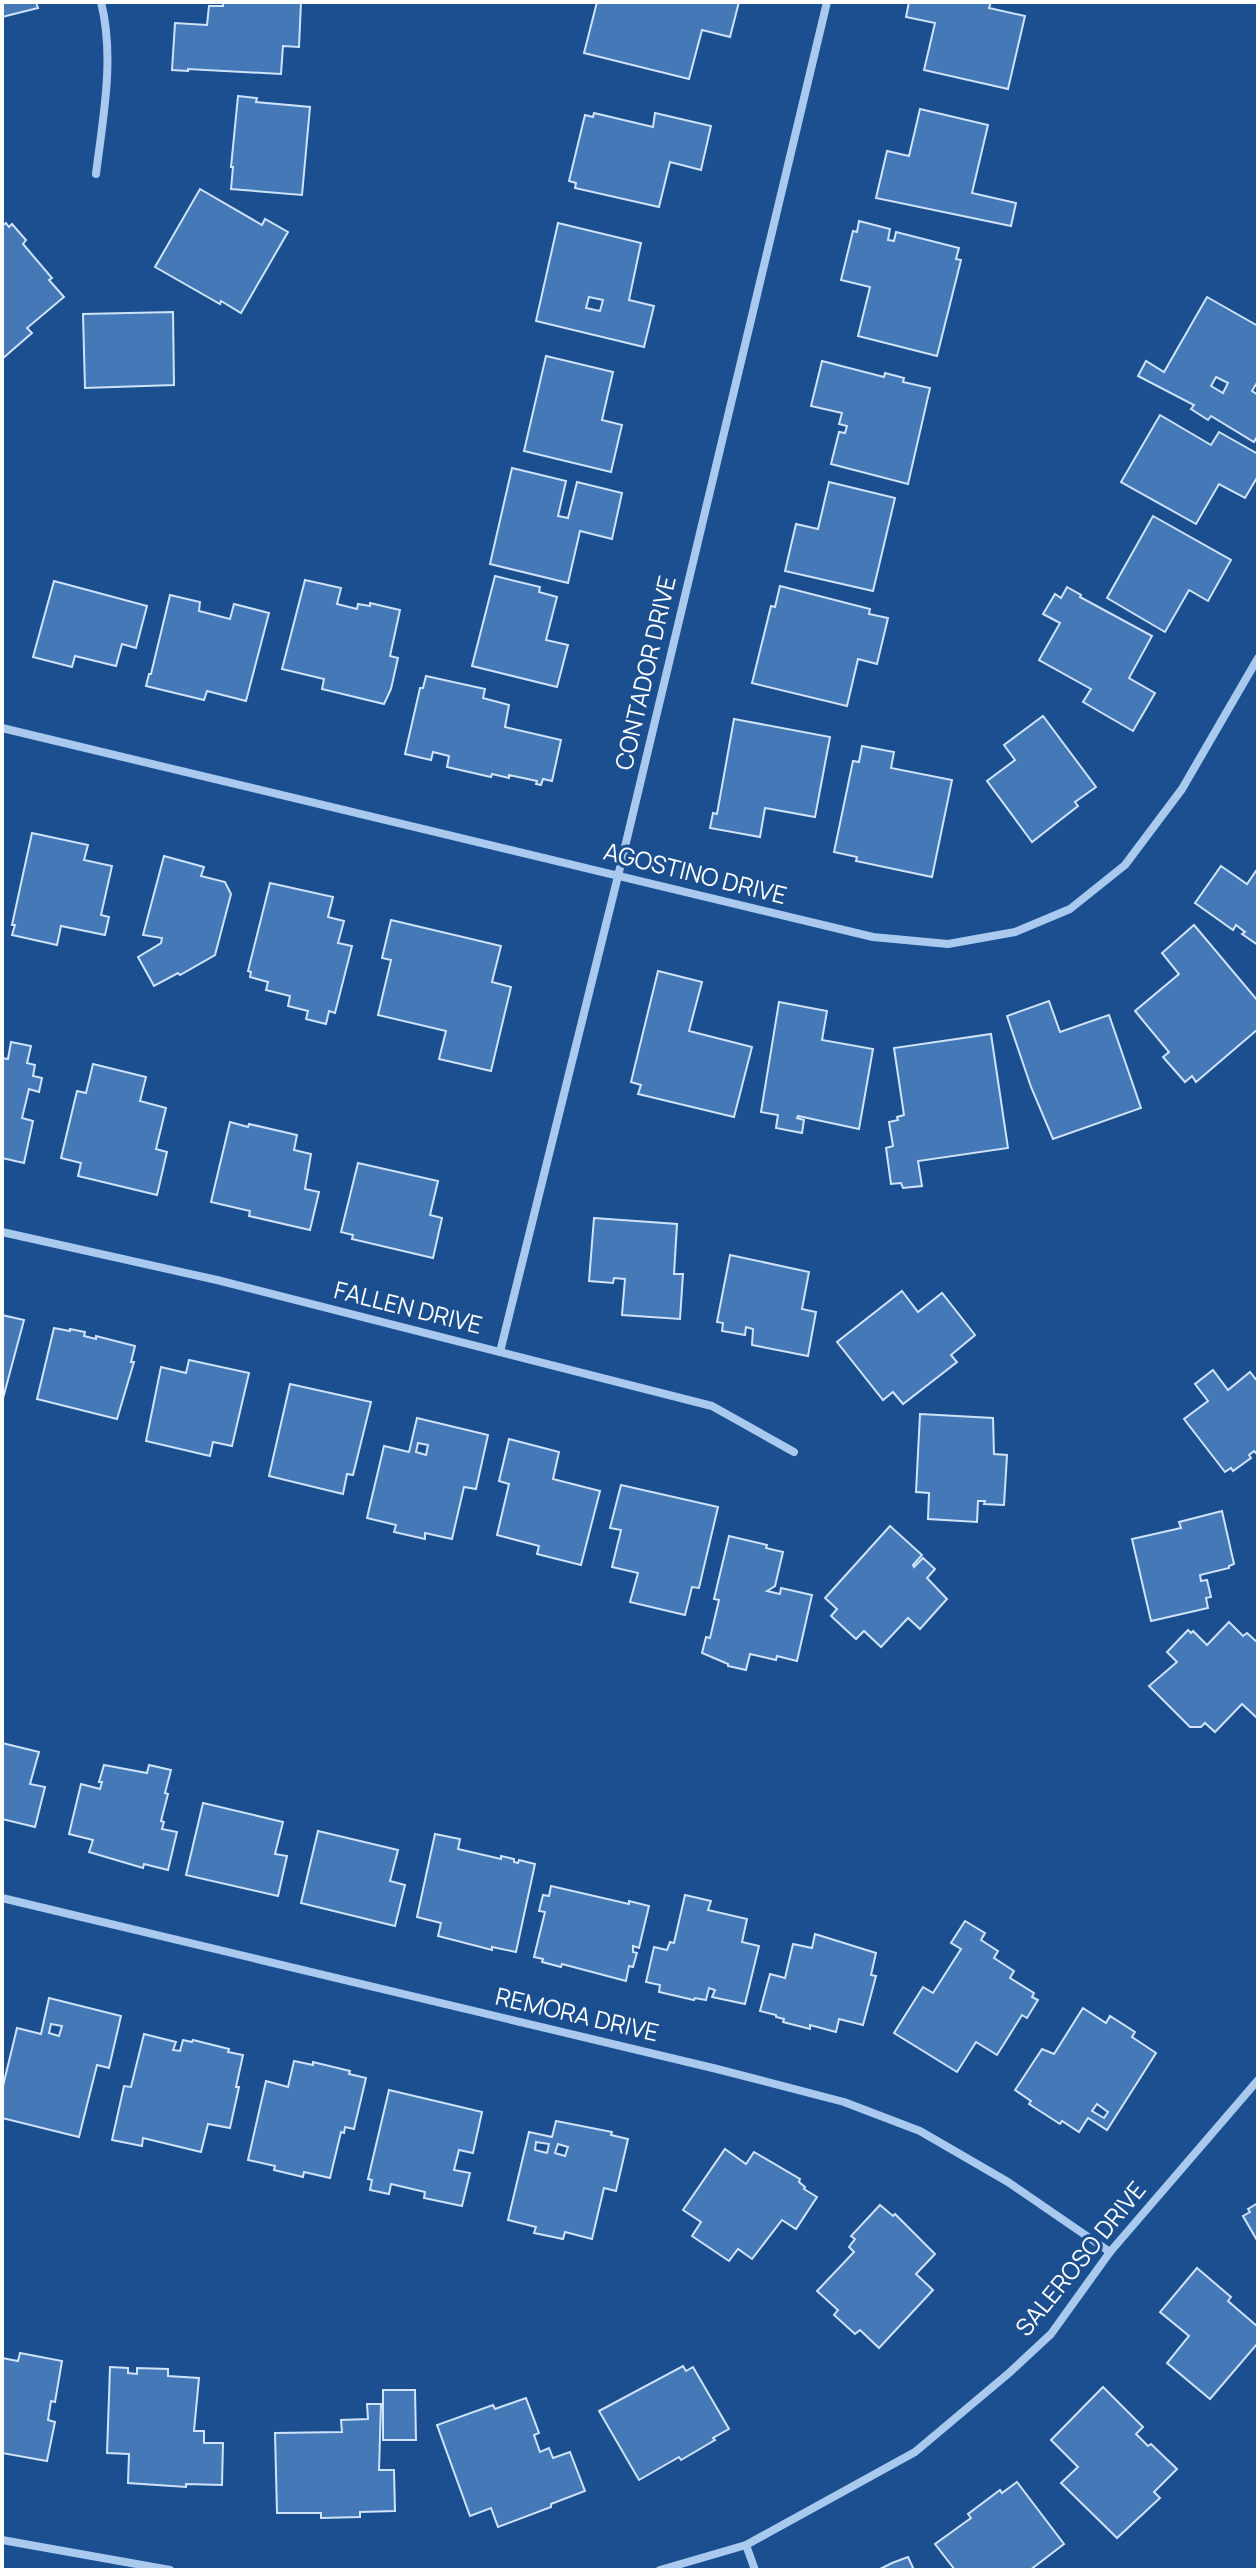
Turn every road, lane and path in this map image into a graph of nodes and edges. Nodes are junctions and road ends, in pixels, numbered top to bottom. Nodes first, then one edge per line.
1 (101, 2) edge
2 (827, 2) edge
3 (96, 174) dead end
4 (1258, 658) edge
5 (2, 728) edge
6 (618, 876) junction
7 (2, 1232) edge
8 (500, 1352) junction
9 (794, 1452) dead end
10 (2, 1898) edge
11 (1258, 2080) edge
12 (1110, 2252) junction
13 (2, 2540) edge
14 (746, 2545) junction
15 (170, 2570) edge
16 (660, 2570) edge
17 (755, 2570) edge

1 - 3 street
2 - 6 street, CONTADOR DRIVE
4 - 6 street, AGOSTINO DRIVE
5 - 6 street, AGOSTINO DRIVE
6 - 8 street, CONTADOR DRIVE
7 - 8 street, FALLEN DRIVE
8 - 9 street, FALLEN DRIVE
10 - 12 street, REMORA DRIVE
11 - 12 street, SALEROSO DRIVE
12 - 14 street, SALEROSO DRIVE
13 - 15 street
14 - 16 street, SALEROSO DRIVE
14 - 17 street

